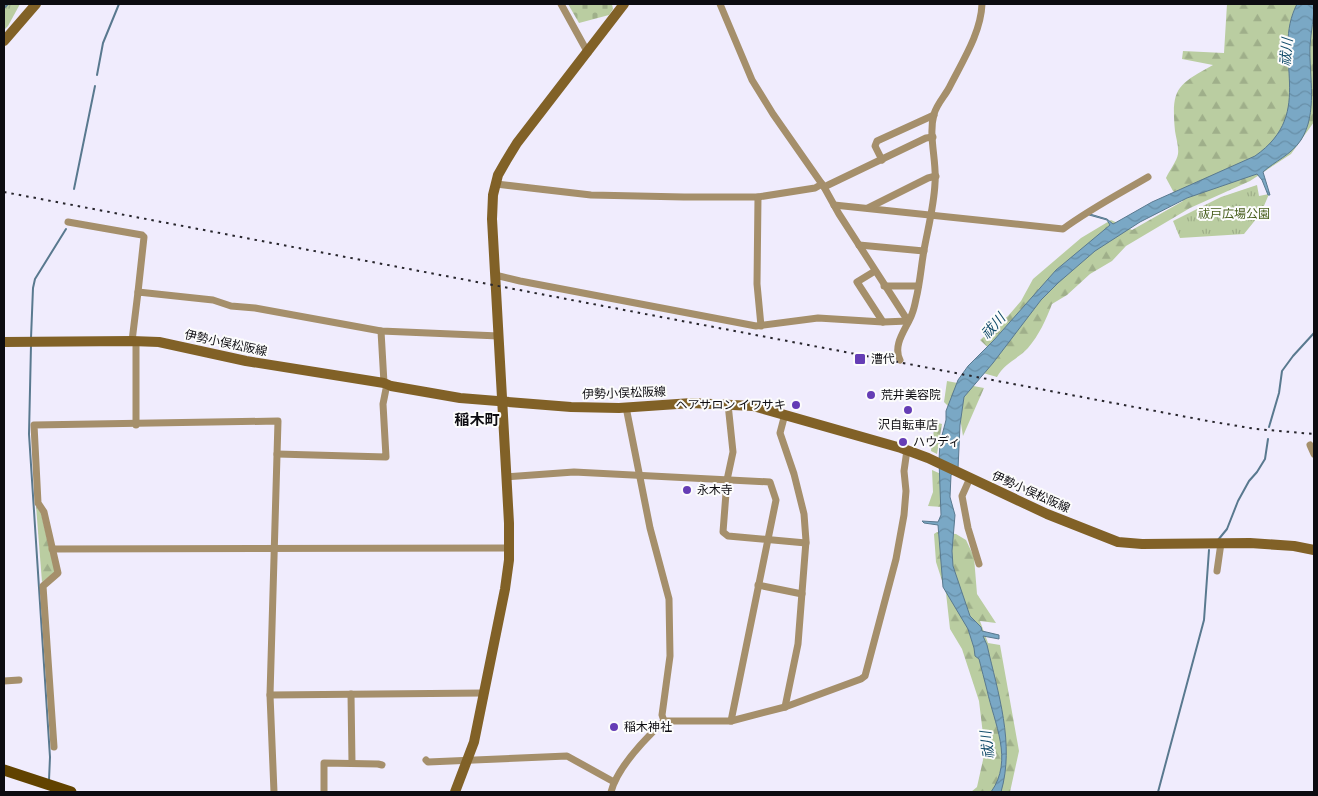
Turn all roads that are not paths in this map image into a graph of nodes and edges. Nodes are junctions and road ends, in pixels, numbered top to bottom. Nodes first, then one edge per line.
1 (36, 4) edge
2 (561, 4) edge
3 (624, 4) edge
4 (720, 4) edge
5 (982, 4) edge
6 (4, 41) edge
7 (588, 52) junction
8 (934, 115) junction
9 (933, 137) junction
10 (882, 160) junction
11 (936, 176) junction
12 (1148, 177) dead end
13 (496, 184) junction
14 (823, 186) junction
15 (758, 197) junction
16 (834, 205) junction
17 (868, 208) junction
18 (931, 216) junction
19 (68, 222) dead end
20 (859, 245) junction
21 (924, 251) junction
22 (875, 271) junction
23 (495, 275) junction
24 (884, 286) junction
25 (918, 286) junction
26 (138, 292) junction
27 (908, 321) junction
28 (883, 322) junction
29 (761, 326) junction
30 (381, 331) junction
31 (499, 336) junction
32 (134, 341) junction
33 (4, 342) edge
34 (900, 360) dead end
35 (386, 383) junction
36 (501, 401) junction
37 (728, 404) junction
38 (626, 407) junction
39 (785, 414) junction
40 (136, 425) junction
41 (1314, 446) edge
42 (907, 450) junction
43 (277, 454) junction
44 (1314, 454) edge
45 (640, 475) junction
46 (506, 477) junction
47 (969, 478) junction
48 (727, 480) junction
49 (767, 540) junction
50 (806, 543) junction
51 (1221, 544) junction
52 (509, 548) junction
53 (52, 549) junction
54 (274, 549) junction
55 (1314, 550) edge
56 (979, 564) dead end
57 (1217, 571) dead end
58 (758, 585) junction
59 (802, 594) junction
60 (4, 680) edge
61 (19, 680) dead end
62 (351, 694) junction
63 (484, 694) junction
64 (270, 695) junction
65 (785, 706) junction
66 (664, 721) junction
67 (731, 721) junction
68 (54, 747) dead end
69 (426, 760) dead end
70 (468, 760) junction
71 (352, 763) junction
72 (382, 765) dead end
73 (4, 770) edge
74 (614, 782) junction
75 (71, 792) edge
76 (274, 792) edge
77 (324, 792) edge
78 (455, 792) edge
79 (611, 792) edge

1 - 6 main road
2 - 7 street
3 - 7 main road
4 - 14 street
5 - 8 street
7 - 13 main road
8 - 9 street
8 - 10 street
9 - 10 street
9 - 11 street
10 - 14 street
11 - 17 street
11 - 18 street
12 - 18 street
13 - 15 street
13 - 23 main road
14 - 15 street
14 - 16 street
15 - 29 street
16 - 17 street
16 - 20 street
17 - 18 street
18 - 21 street
19 - 26 street
20 - 21 street
20 - 22 street
21 - 25 street
22 - 24 street
22 - 28 street
23 - 29 street
23 - 31 main road
24 - 25 street
24 - 27 street
25 - 27 street
26 - 30 street
26 - 32 street
27 - 28 street
27 - 34 street
28 - 29 street
30 - 31 street
30 - 35 street
31 - 36 main road
32 - 33 main road, 伊勢小俣松阪線
32 - 35 main road, 伊勢小俣松阪線
32 - 40 street
35 - 36 main road, 伊勢小俣松阪線
35 - 43 street
36 - 38 main road, 伊勢小俣松阪線
36 - 46 main road
37 - 38 main road, 伊勢小俣松阪線
37 - 39 main road, 伊勢小俣松阪線
37 - 48 street
38 - 45 street
39 - 42 main road, 伊勢小俣松阪線
39 - 50 street
40 - 43 street
40 - 53 street
41 - 44 street
42 - 47 main road, 伊勢小俣松阪線
42 - 65 street
43 - 54 street
45 - 46 street
45 - 48 street
45 - 66 street
46 - 52 main road
47 - 51 main road, 伊勢小俣松阪線
47 - 56 street
48 - 49 street
48 - 49 street
49 - 50 street
49 - 58 street
50 - 59 street
51 - 55 main road, 伊勢小俣松阪線
51 - 57 street
52 - 54 street
52 - 63 main road
53 - 54 street
53 - 68 street
54 - 64 street
58 - 59 street
58 - 67 street
59 - 65 street
60 - 61 street
62 - 63 street
62 - 64 street
62 - 71 street
63 - 70 main road
64 - 76 street
65 - 67 street
66 - 67 street
66 - 74 street
69 - 70 street
70 - 74 street
70 - 78 main road
71 - 72 street
71 - 77 street
73 - 75 main road
74 - 79 street

